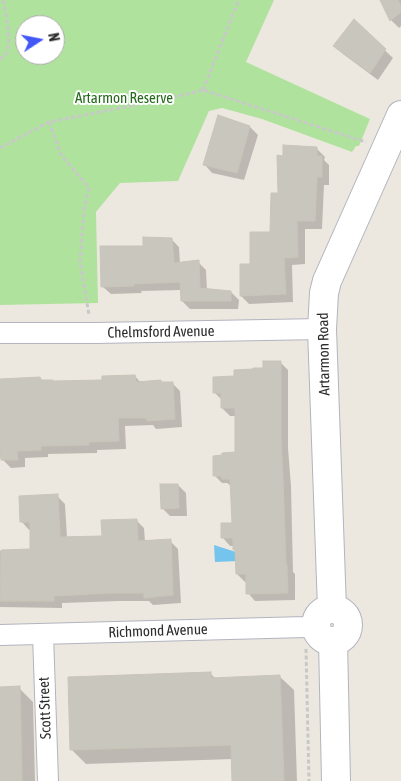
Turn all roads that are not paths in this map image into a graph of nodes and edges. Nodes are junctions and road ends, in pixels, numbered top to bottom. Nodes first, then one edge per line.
1 (401, 114) edge
2 (322, 329) junction
3 (0, 333) edge
4 (322, 631) junction
5 (43, 634) junction
6 (0, 635) edge
7 (48, 781) edge
8 (336, 781) edge

1 - 2 street, Artarmon Road
2 - 3 street, Chelmsford Avenue
2 - 4 street, Artarmon Road
4 - 5 street, Richmond Avenue
4 - 8 street, Artarmon Road
5 - 6 street, Richmond Avenue
5 - 7 street, Scott Street

